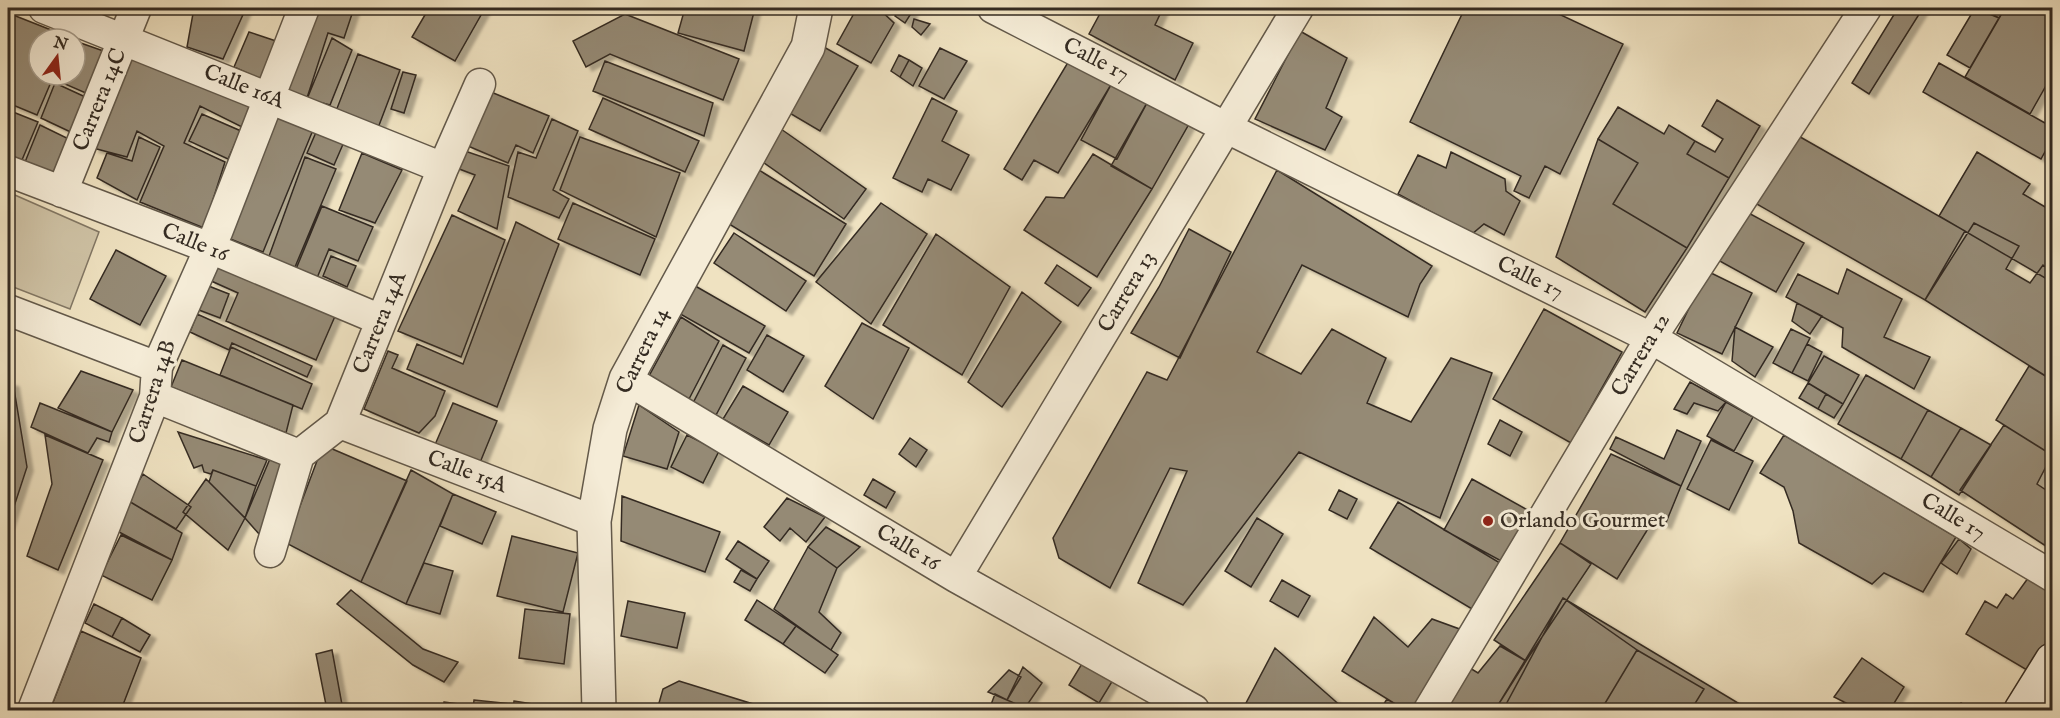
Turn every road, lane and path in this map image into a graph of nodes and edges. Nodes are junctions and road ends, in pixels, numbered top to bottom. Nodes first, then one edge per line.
1 (44, 8) edge
2 (136, 8) edge
3 (304, 8) edge
4 (796, 8) edge
5 (816, 8) edge
6 (829, 8) edge
7 (993, 8) edge
8 (1298, 8) edge
9 (1866, 8) edge
10 (125, 40) junction
11 (808, 47) junction
12 (480, 84) dead end
13 (783, 91) junction
14 (271, 98) junction
15 (1225, 127) junction
16 (443, 168) junction
17 (8, 171) edge
18 (62, 192) junction
19 (210, 248) junction
20 (8, 310) edge
21 (381, 320) junction
22 (1651, 338) junction
23 (157, 367) junction
24 (626, 379) junction
25 (155, 398) junction
26 (340, 423) junction
27 (299, 455) junction
28 (594, 521) junction
29 (270, 552) dead end
30 (2052, 576) edge
31 (956, 577) junction
32 (2052, 660) edge
33 (33, 711) edge
34 (598, 711) edge
35 (1194, 711) edge
36 (1429, 711) edge
37 (2021, 711) edge

1 - 10 street, Calle 16A
2 - 10 street, Carrera 14C
3 - 14 street, Carrera 14B
4 - 13 street, Carrera 14
5 - 11 street, Carrera 14
6 - 11 street
7 - 15 street, Calle 17
8 - 15 street, Carrera 13
9 - 22 street, Carrera 12
10 - 14 street, Calle 16A
10 - 18 street, Carrera 14C
11 - 13 street, Carrera 14
12 - 16 street, Carrera 14A
13 - 24 street, Carrera 14
14 - 16 street, Calle 16A
14 - 19 street, Carrera 14B
15 - 22 street, Calle 17
15 - 31 street, Carrera 13
16 - 21 street, Carrera 14A
17 - 18 street, Calle 16
18 - 19 street, Calle 16
19 - 21 street, Calle 16
19 - 23 street, Carrera 14B
20 - 23 street
21 - 26 street, Carrera 14A
22 - 30 street, Calle 17
22 - 36 street, Carrera 12
23 - 25 street, Carrera 14B
24 - 28 street, Carrera 14
24 - 31 street, Calle 16
25 - 27 street
25 - 33 street, Carrera 14B
26 - 27 street
26 - 28 street, Calle 15A
27 - 29 street
28 - 34 street, Carrera 14
31 - 35 street, Calle 16
32 - 37 street

